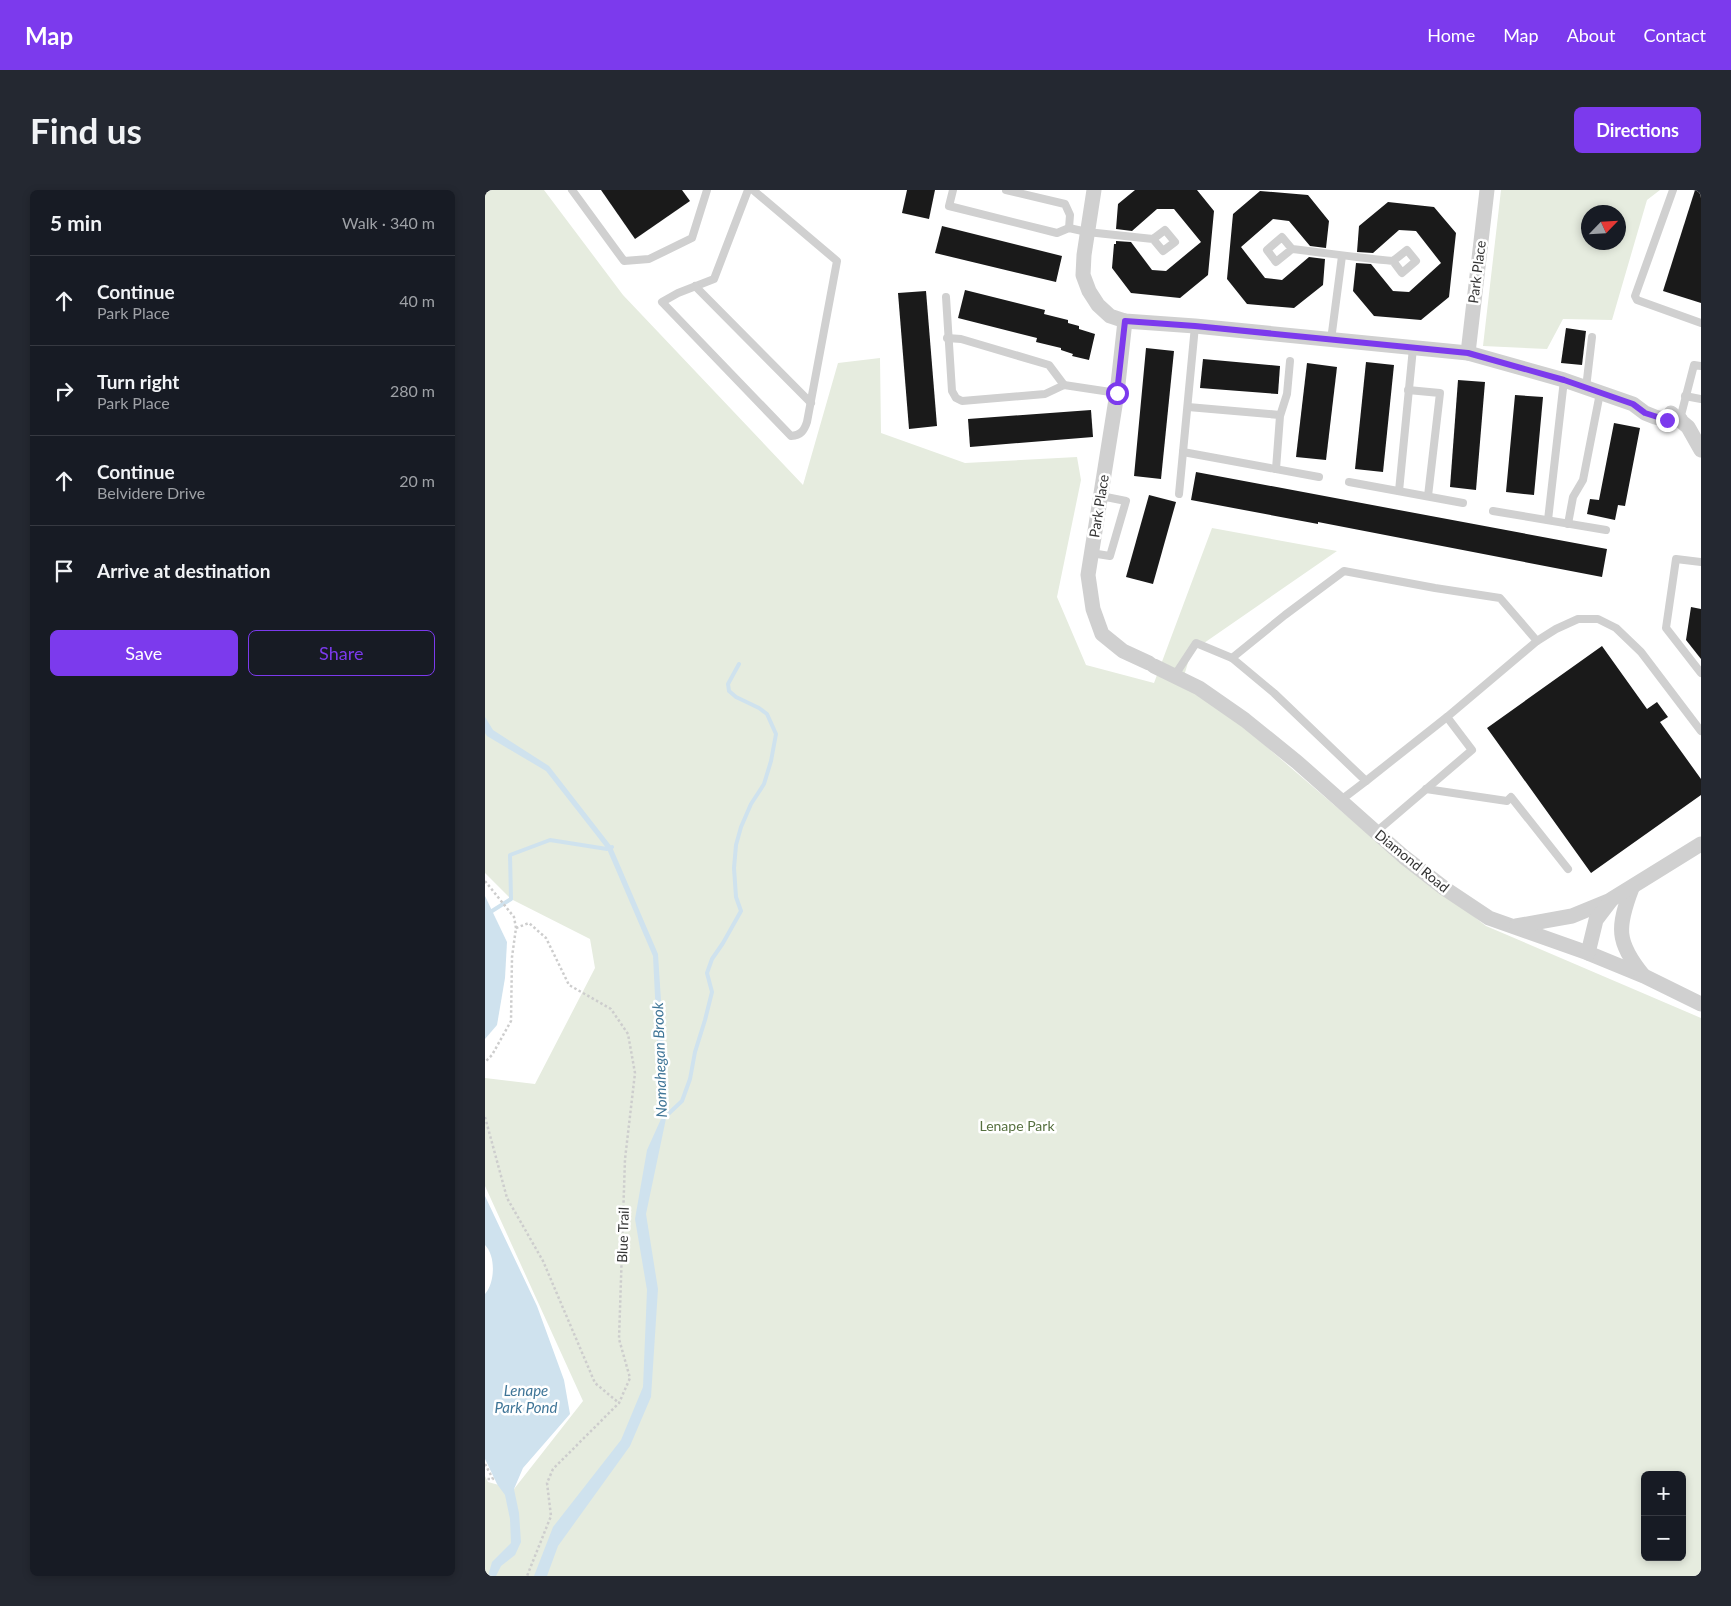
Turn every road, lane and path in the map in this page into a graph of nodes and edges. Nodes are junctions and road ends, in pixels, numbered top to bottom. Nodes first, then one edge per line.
1 (572, 190) edge
2 (707, 190) edge
3 (748, 190) edge
4 (753, 190) edge
5 (953, 190) edge
6 (1006, 190) edge
7 (1093, 190) edge
8 (1487, 190) edge
9 (1673, 190) edge
10 (1069, 228) junction
11 (1087, 232) junction
12 (1153, 239) dead end
13 (1292, 249) dead end
14 (1342, 256) junction
15 (1393, 261) dead end
16 (695, 286) junction
17 (945, 297) dead end
18 (1125, 321) junction
19 (1701, 323) edge
20 (1195, 326) junction
21 (1592, 337) dead end
22 (947, 338) junction
23 (1331, 340) junction
24 (1413, 348) junction
25 (1468, 353) junction
26 (1290, 361) dead end
27 (1701, 366) edge
28 (1564, 380) junction
29 (1064, 385) junction
30 (1409, 390) junction
31 (1593, 390) junction
32 (1117, 393) junction
33 (1685, 396) junction
34 (1701, 399) edge
35 (811, 403) junction
36 (1188, 407) junction
37 (1280, 415) junction
38 (1680, 419) junction
39 (1700, 446) edge
40 (1183, 452) junction
41 (1276, 469) junction
42 (1319, 477) dead end
43 (1349, 482) dead end
44 (1399, 490) junction
45 (1179, 494) dead end
46 (1101, 496) junction
47 (1428, 496) junction
48 (1463, 503) dead end
49 (1493, 511) dead end
50 (1548, 520) junction
51 (1567, 524) junction
52 (1606, 530) dead end
53 (1091, 553) junction
54 (1701, 562) edge
55 (1537, 642) junction
56 (1232, 658) junction
57 (1151, 665) joint
58 (1701, 674) edge
59 (1175, 675) junction
60 (1447, 717) junction
61 (1701, 731) edge
62 (1366, 781) junction
63 (1426, 789) junction
64 (1341, 800) junction
65 (1376, 832) junction
66 (1701, 844) edge
67 (1568, 869) dead end
68 (485, 882) edge
69 (1632, 888) junction
70 (1612, 899) junction
71 (1514, 926) junction
72 (516, 928) junction
73 (1588, 953) junction
74 (1644, 976) junction
75 (1701, 1004) edge
76 (485, 1062) edge
77 (485, 1117) edge
78 (619, 1403) junction
79 (485, 1464) edge
80 (485, 1479) edge
81 (527, 1576) edge

1 - 2 lane
3 - 16 lane
4 - 35 lane
5 - 10 lane
6 - 10 lane
7 - 11 street
8 - 25 street, Park Place
9 - 19 lane
10 - 11 lane
11 - 12 lane
11 - 18 street
13 - 14 lane
14 - 15 lane
14 - 23 lane
16 - 35 lane
16 - 35 lane
17 - 22 lane
18 - 20 street
18 - 32 street, Park Place
20 - 23 street
20 - 36 lane
21 - 31 lane
22 - 29 lane
22 - 29 lane
23 - 24 street
24 - 25 street
24 - 30 lane
25 - 28 street
26 - 37 lane
27 - 33 lane
28 - 31 street
28 - 50 lane
29 - 32 lane
30 - 44 lane
30 - 47 lane
31 - 38 street
31 - 51 lane
32 - 46 street, Park Place
33 - 34 lane
33 - 38 lane
36 - 37 lane
36 - 40 lane
37 - 41 lane
38 - 39 street
40 - 41 lane
40 - 45 lane
41 - 42 lane
43 - 44 lane
44 - 47 lane
46 - 53 street, Park Place
46 - 53 lane
47 - 48 lane
49 - 50 lane
50 - 51 lane
51 - 52 lane
53 - 57 street, Park Place
54 - 58 lane
55 - 56 lane
55 - 60 lane
55 - 61 lane
56 - 59 lane
56 - 62 lane
57 - 59 street, Diamond Road
59 - 64 street, Diamond Road
60 - 62 lane
60 - 63 lane
62 - 64 lane
63 - 65 lane
63 - 67 lane
64 - 65 street, Diamond Road
65 - 71 street, Diamond Road
66 - 69 street
68 - 72 path
69 - 70 street
69 - 74 street
70 - 71 street
70 - 73 street
71 - 73 street, Diamond Road
72 - 76 path
72 - 78 path, Blue Trail
73 - 74 street, Diamond Road
74 - 75 street, Diamond Road
77 - 78 path
78 - 81 path, Blue Trail
79 - 80 path

